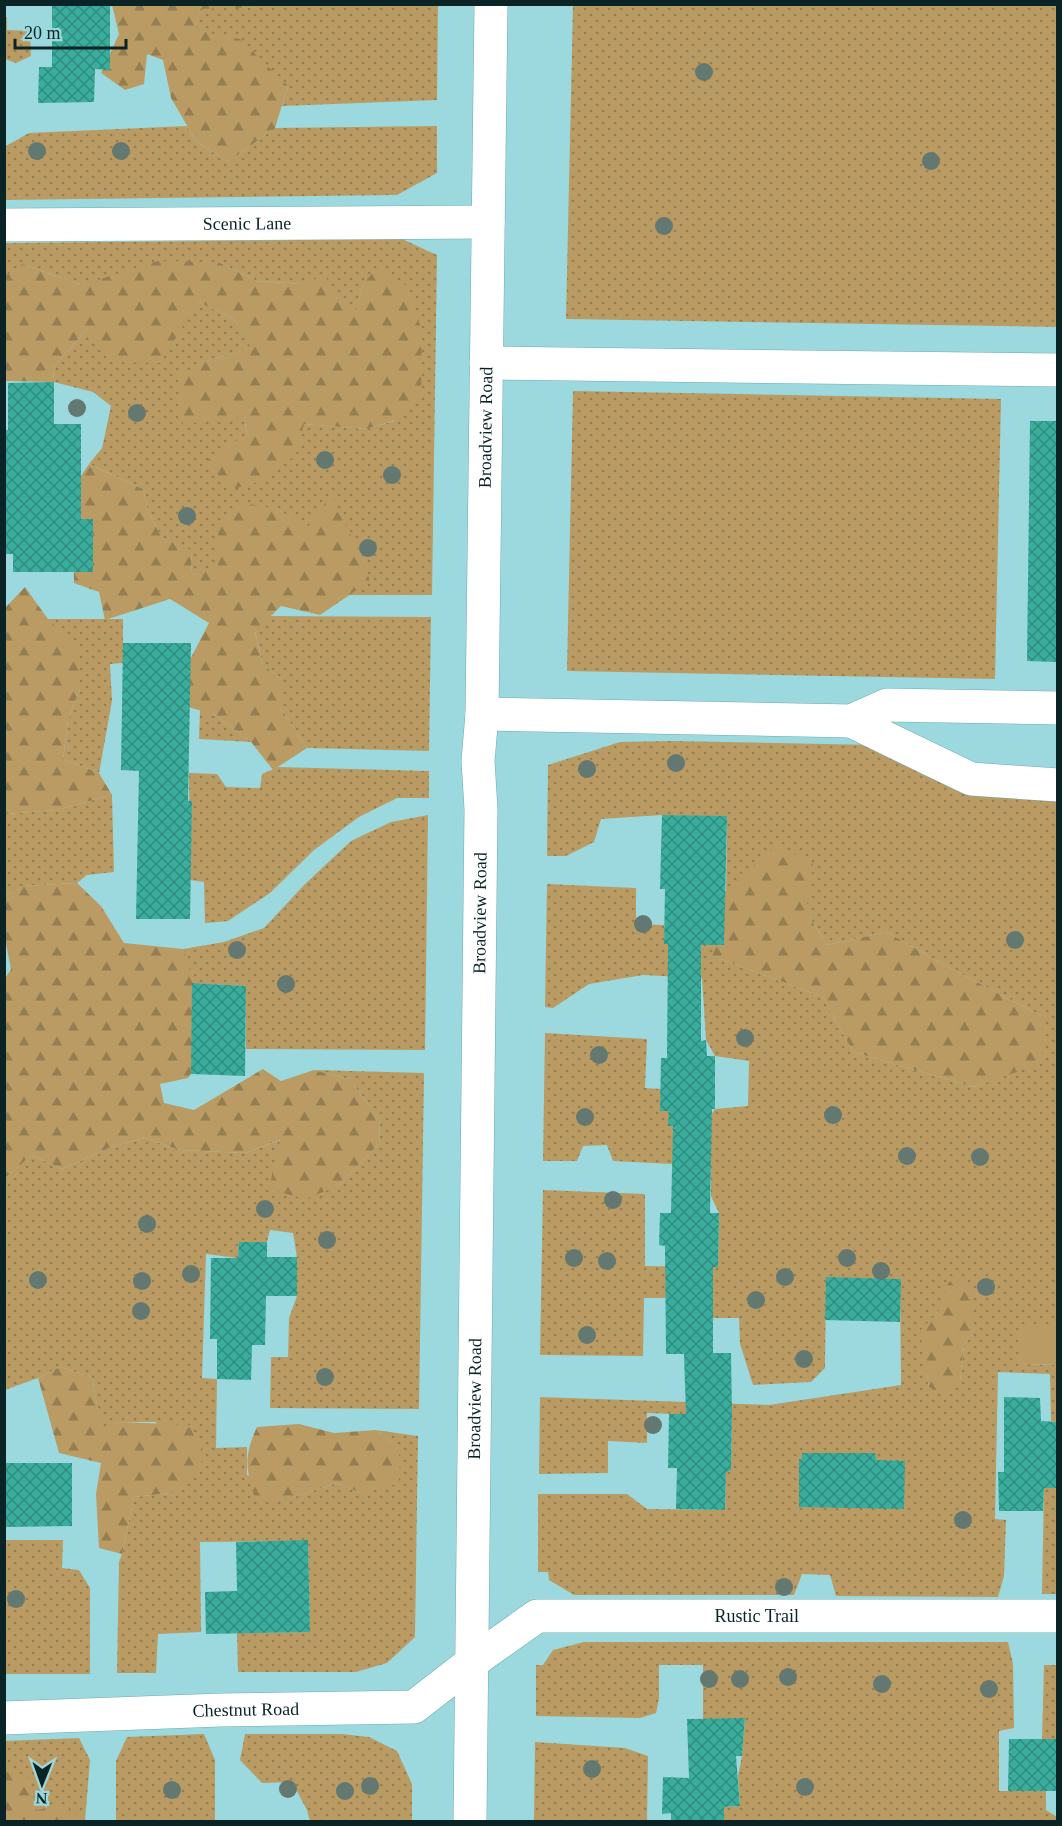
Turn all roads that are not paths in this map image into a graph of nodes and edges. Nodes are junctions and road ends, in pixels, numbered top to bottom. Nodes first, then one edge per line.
1 (491, 4) edge
2 (488, 222) junction
3 (4, 225) edge
4 (486, 363) junction
5 (1058, 370) edge
6 (1058, 708) edge
7 (482, 714) junction
8 (851, 721) junction
9 (1058, 784) edge
10 (1058, 1616) edge
11 (472, 1662) junction
12 (4, 1718) edge
13 (470, 1821) edge

1 - 2 main road, Broadview Road
2 - 3 main road, Scenic Lane
2 - 4 main road, Broadview Road
4 - 5 main road
4 - 7 main road, Broadview Road
6 - 8 main road
7 - 8 main road
7 - 11 main road, Broadview Road
8 - 9 main road
10 - 11 main road, Rustic Trail
11 - 12 main road, Chestnut Road
11 - 13 main road, Broadview Road

